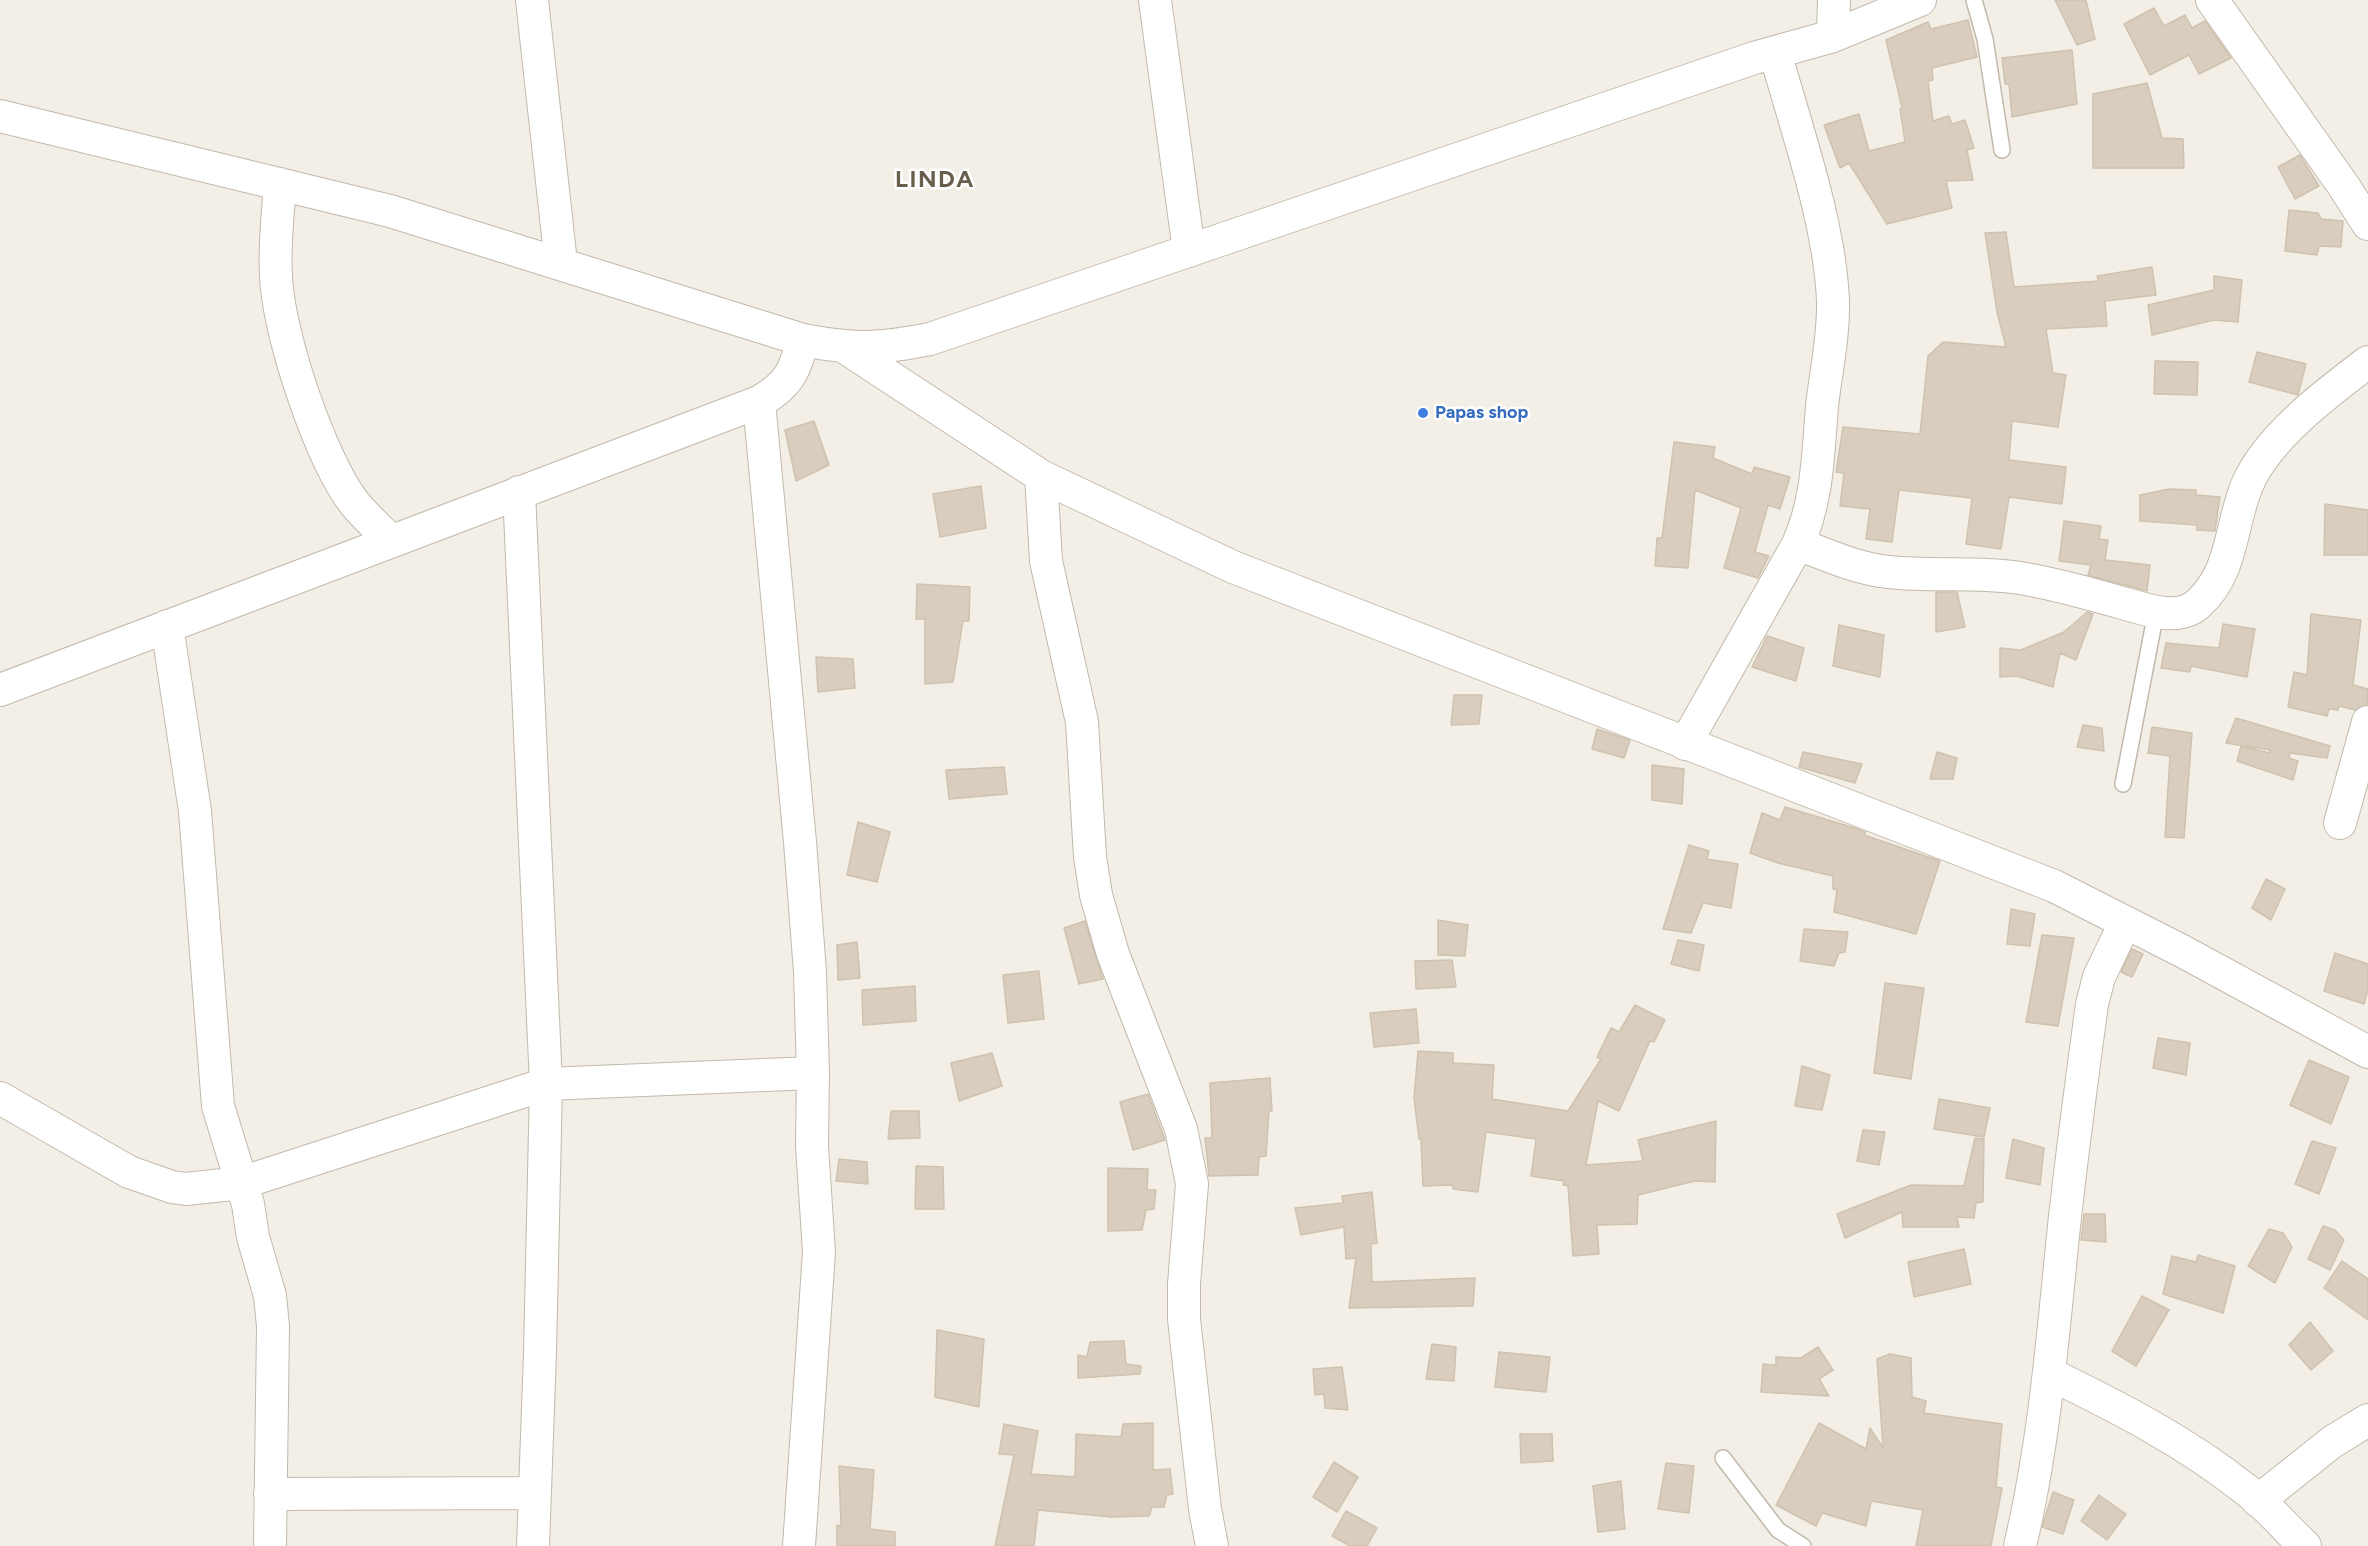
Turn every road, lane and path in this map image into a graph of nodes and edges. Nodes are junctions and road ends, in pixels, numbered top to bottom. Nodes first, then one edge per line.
1 (532, 0) edge
2 (1155, 0) edge
3 (1834, 0) edge
4 (1920, 0) edge
5 (1974, 0) edge
6 (2212, 0) edge
7 (1833, 36) junction
8 (1775, 52) junction
9 (0, 116) edge
10 (2002, 150) dead end
11 (280, 184) junction
12 (2368, 225) edge
13 (1189, 251) junction
14 (561, 263) junction
15 (803, 340) junction
16 (846, 348) junction
17 (2368, 362) edge
18 (759, 402) junction
19 (1041, 476) junction
20 (519, 492) junction
21 (391, 541) junction
22 (1798, 544) junction
23 (2156, 612) junction
24 (167, 626) junction
25 (0, 690) edge
26 (2368, 722) edge
27 (1685, 744) junction
28 (2123, 784) dead end
29 (2340, 823) dead end
30 (2125, 922) junction
31 (2368, 1052) edge
32 (813, 1073) junction
33 (546, 1084) junction
34 (0, 1098) edge
35 (241, 1183) junction
36 (2050, 1374) junction
37 (2368, 1420) edge
38 (1723, 1458) dead end
39 (535, 1493) junction
40 (270, 1494) junction
41 (2258, 1501) junction
42 (270, 1546) edge
43 (533, 1546) edge
44 (799, 1546) edge
45 (1212, 1546) edge
46 (1803, 1546) edge
47 (2020, 1546) edge
48 (2305, 1546) edge

1 - 14 street
2 - 13 street
3 - 7 street
4 - 7 street
5 - 10 lane
6 - 12 street
7 - 8 street
8 - 13 street
8 - 22 street
9 - 11 street
11 - 14 street
11 - 21 street
13 - 16 street
14 - 15 street
15 - 16 street
15 - 18 street
16 - 19 street
17 - 23 street
18 - 20 street
18 - 32 street
19 - 27 street
19 - 45 street
20 - 21 street
20 - 33 street
21 - 24 street
22 - 23 street
22 - 27 street
23 - 28 lane
24 - 25 street
24 - 35 street
26 - 29 street
27 - 30 street
30 - 31 street
30 - 36 street
32 - 33 street
32 - 44 street
33 - 35 street
33 - 39 street
34 - 35 street
35 - 40 street
36 - 41 street
36 - 47 street
37 - 41 street
38 - 46 lane
39 - 40 street
39 - 43 street
40 - 42 street
41 - 48 street

